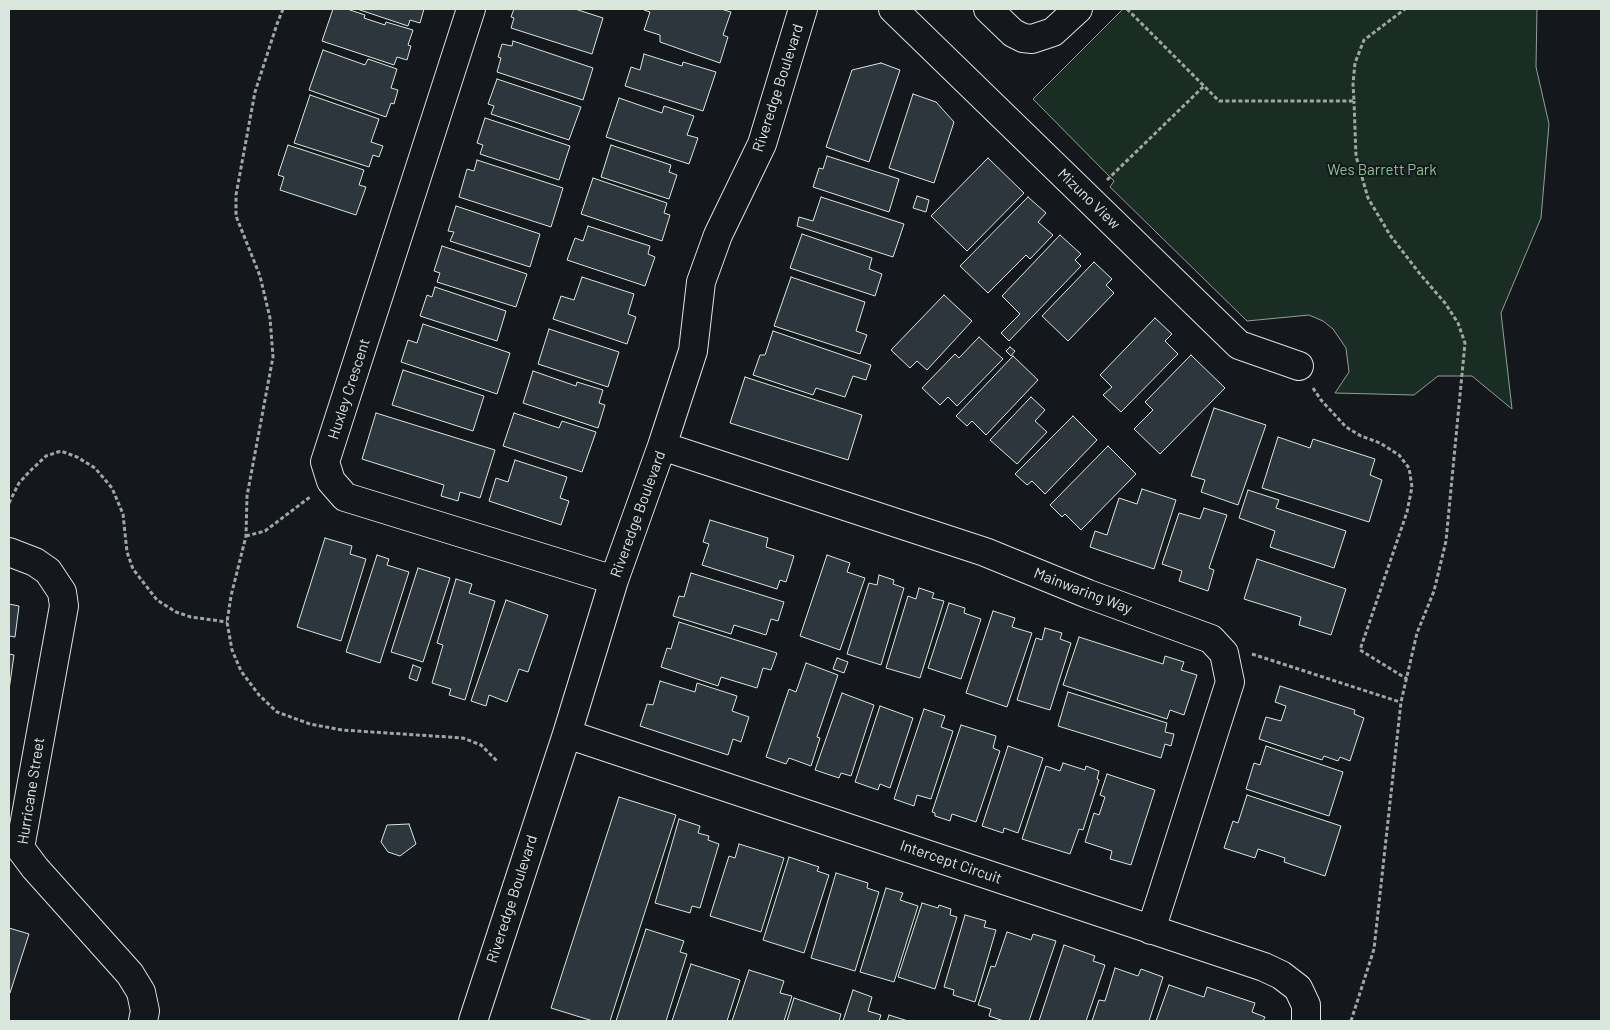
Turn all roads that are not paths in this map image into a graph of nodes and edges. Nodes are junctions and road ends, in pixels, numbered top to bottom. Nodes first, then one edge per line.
1 (471, 9) edge
2 (803, 9) edge
3 (893, 9) edge
4 (988, 9) edge
5 (1078, 9) edge
6 (1299, 366) road end
7 (662, 446) junction
8 (9, 552) edge
9 (614, 580) junction
10 (567, 734) junction
11 (14, 848) edge
12 (1152, 930) junction
13 (477, 1020) edge
14 (143, 1021) edge
15 (1306, 1021) edge

1 - 9 street, Huxley Crescent
2 - 7 street, Riveredge Boulevard
3 - 6 street, Mizuno View
4 - 5 street
7 - 9 street, Riveredge Boulevard
7 - 12 street, Mainwaring Way
8 - 11 street, Hurricane Street
9 - 10 street, Riveredge Boulevard
10 - 12 street, Intercept Circuit
10 - 13 street, Riveredge Boulevard
11 - 14 street, Hurricane Street
12 - 15 street, Intercept Circuit

